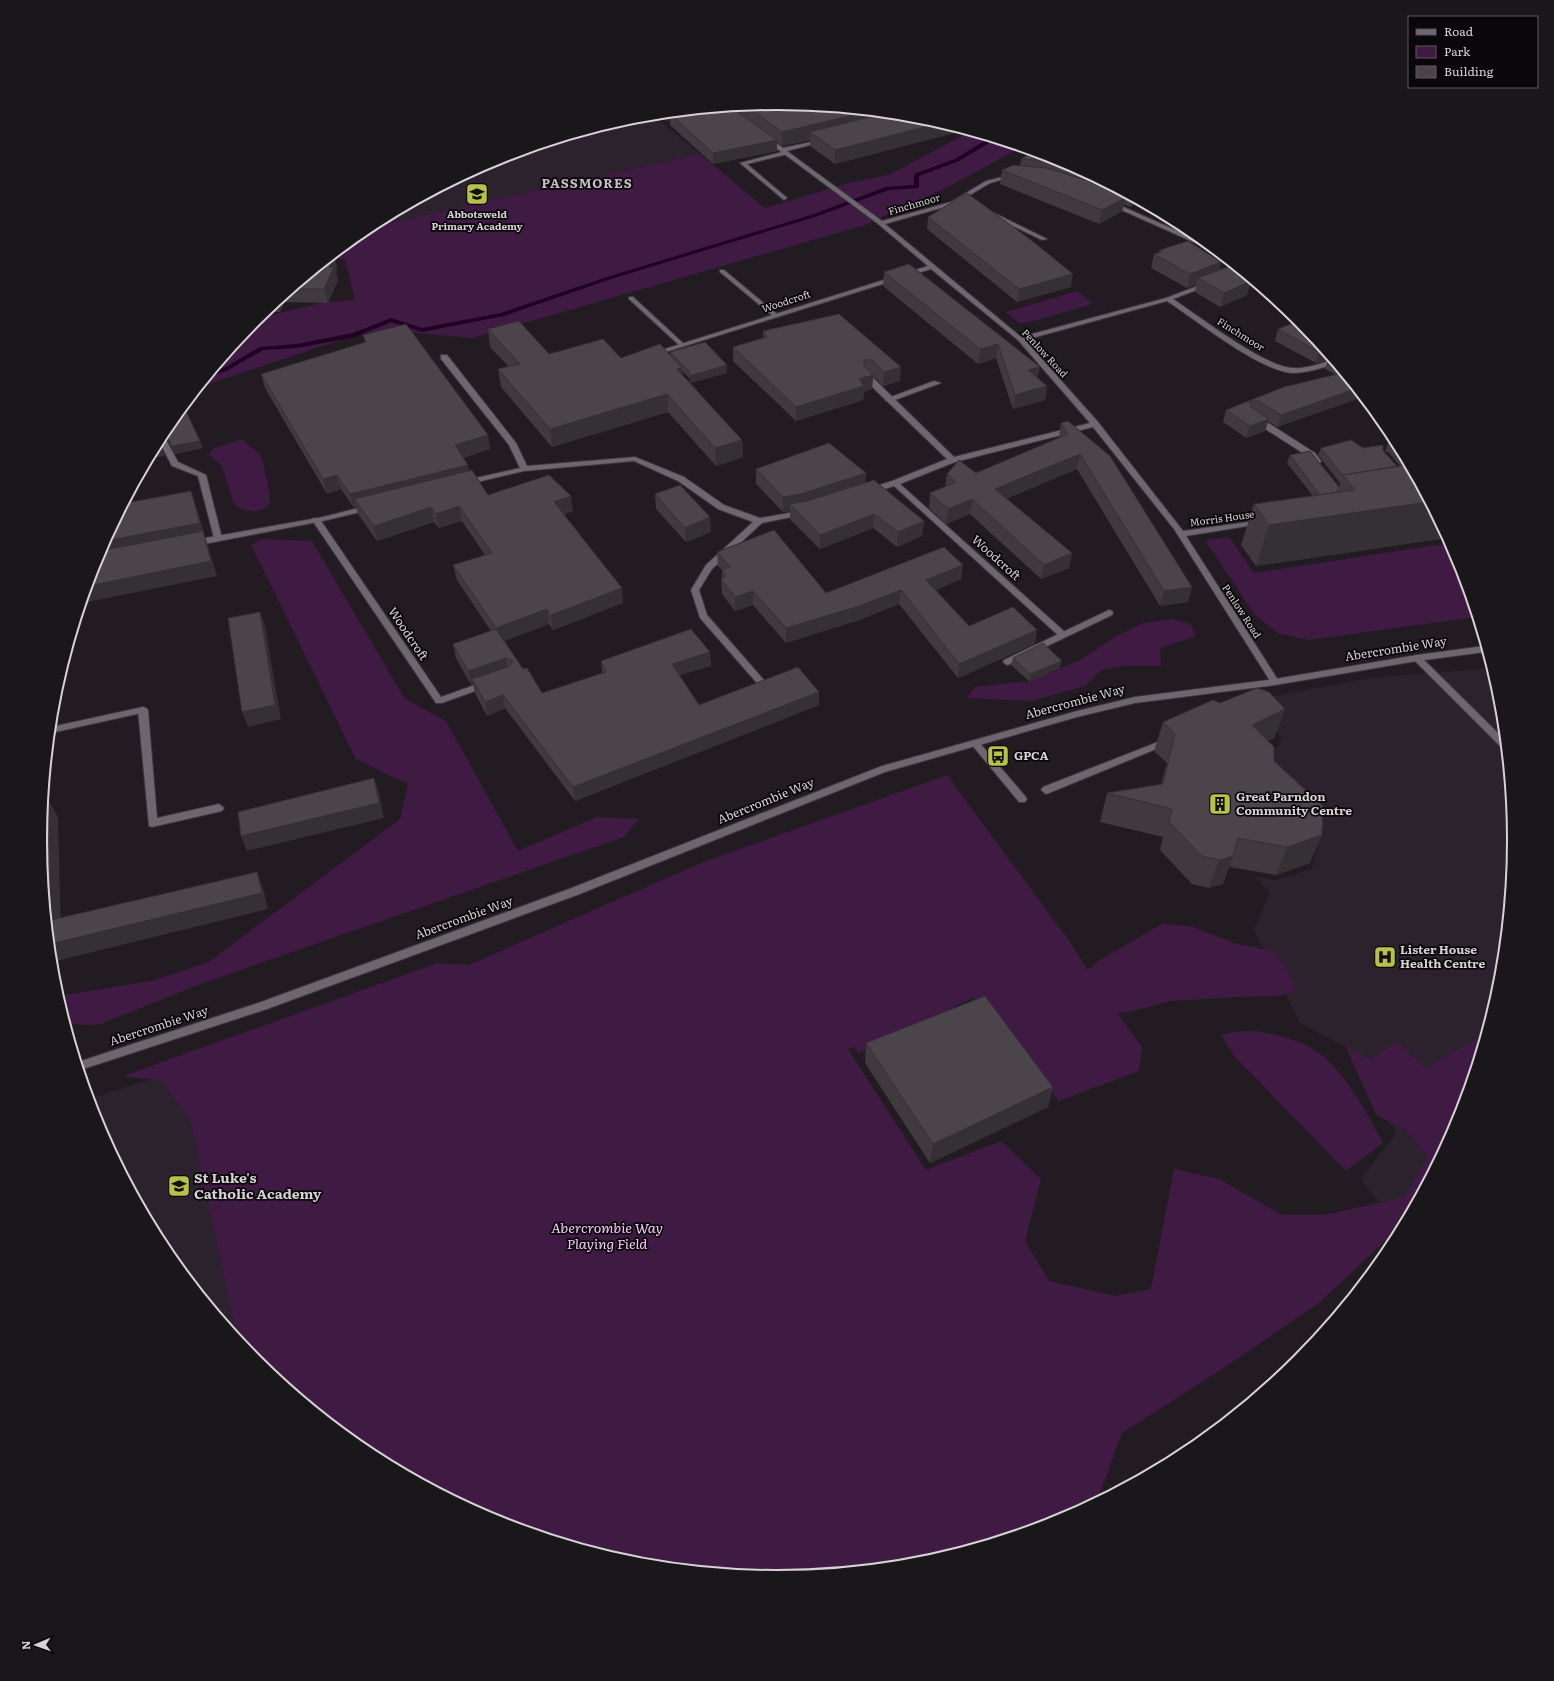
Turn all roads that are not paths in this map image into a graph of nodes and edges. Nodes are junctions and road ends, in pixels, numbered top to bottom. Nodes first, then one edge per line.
1 (759, 133) edge
2 (829, 138) edge
3 (784, 151) junction
4 (1019, 175) edge
5 (784, 198) dead end
6 (961, 198) junction
7 (1102, 199) edge
8 (968, 202) edge
9 (982, 208) edge
10 (880, 223) junction
11 (1188, 238) edge
12 (1044, 239) dead end
13 (933, 266) junction
14 (1231, 270) edge
15 (722, 271) dead end
16 (631, 298) dead end
17 (1168, 299) junction
18 (776, 316) junction
19 (1020, 339) junction
20 (682, 345) junction
21 (647, 356) edge
22 (444, 357) dead end
23 (1329, 363) edge
24 (867, 378) edge
25 (937, 383) dead end
26 (889, 399) junction
27 (1251, 416) edge
28 (1095, 424) junction
29 (164, 444) edge
30 (952, 460) junction
31 (1321, 467) edge
32 (524, 468) junction
33 (895, 483) junction
34 (455, 486) edge
35 (860, 494) edge
36 (375, 506) edge
37 (810, 510) edge
38 (316, 520) junction
39 (758, 521) junction
40 (1268, 521) edge
41 (1181, 534) junction
42 (218, 538) junction
43 (187, 545) edge
44 (1109, 613) dead end
45 (1063, 635) junction
46 (1481, 649) edge
47 (1417, 658) junction
48 (1007, 662) dead end
49 (495, 681) edge
50 (1276, 682) junction
51 (767, 689) edge
52 (56, 729) edge
53 (1500, 741) edge
54 (975, 743) junction
55 (1163, 743) dead end
56 (1046, 790) dead end
57 (1022, 799) dead end
58 (218, 808) dead end
59 (83, 1065) edge

1 - 3 street, Penlow Road
2 - 3 street
3 - 5 street
3 - 10 street, Penlow Road
4 - 6 street, Finchmoor
6 - 8 street
6 - 10 street, Finchmoor
7 - 11 street
9 - 12 street
10 - 13 street, Penlow Road
13 - 18 street, Woodcroft
13 - 19 street, Penlow Road
14 - 17 street
15 - 18 street
16 - 20 street
17 - 19 street
17 - 23 street, Finchmoor
18 - 20 street, Woodcroft
19 - 28 street, Penlow Road
20 - 21 street, Woodcroft
22 - 32 street
24 - 26 street
25 - 26 street
26 - 30 street
27 - 31 street
28 - 30 street
28 - 41 street, Penlow Road
29 - 42 street
30 - 33 street
32 - 34 street
32 - 39 street
33 - 35 street
33 - 45 street, Woodcroft
36 - 38 street
37 - 39 street
38 - 42 street
38 - 49 street, Woodcroft
39 - 51 street
40 - 41 street, Morris House
41 - 50 street, Penlow Road
42 - 43 street
44 - 45 street
45 - 48 street
46 - 47 street, Abercrombie Way
47 - 50 street, Abercrombie Way
47 - 53 street
50 - 54 street, Abercrombie Way
52 - 58 street
54 - 57 street
54 - 59 street, Abercrombie Way
55 - 56 street

